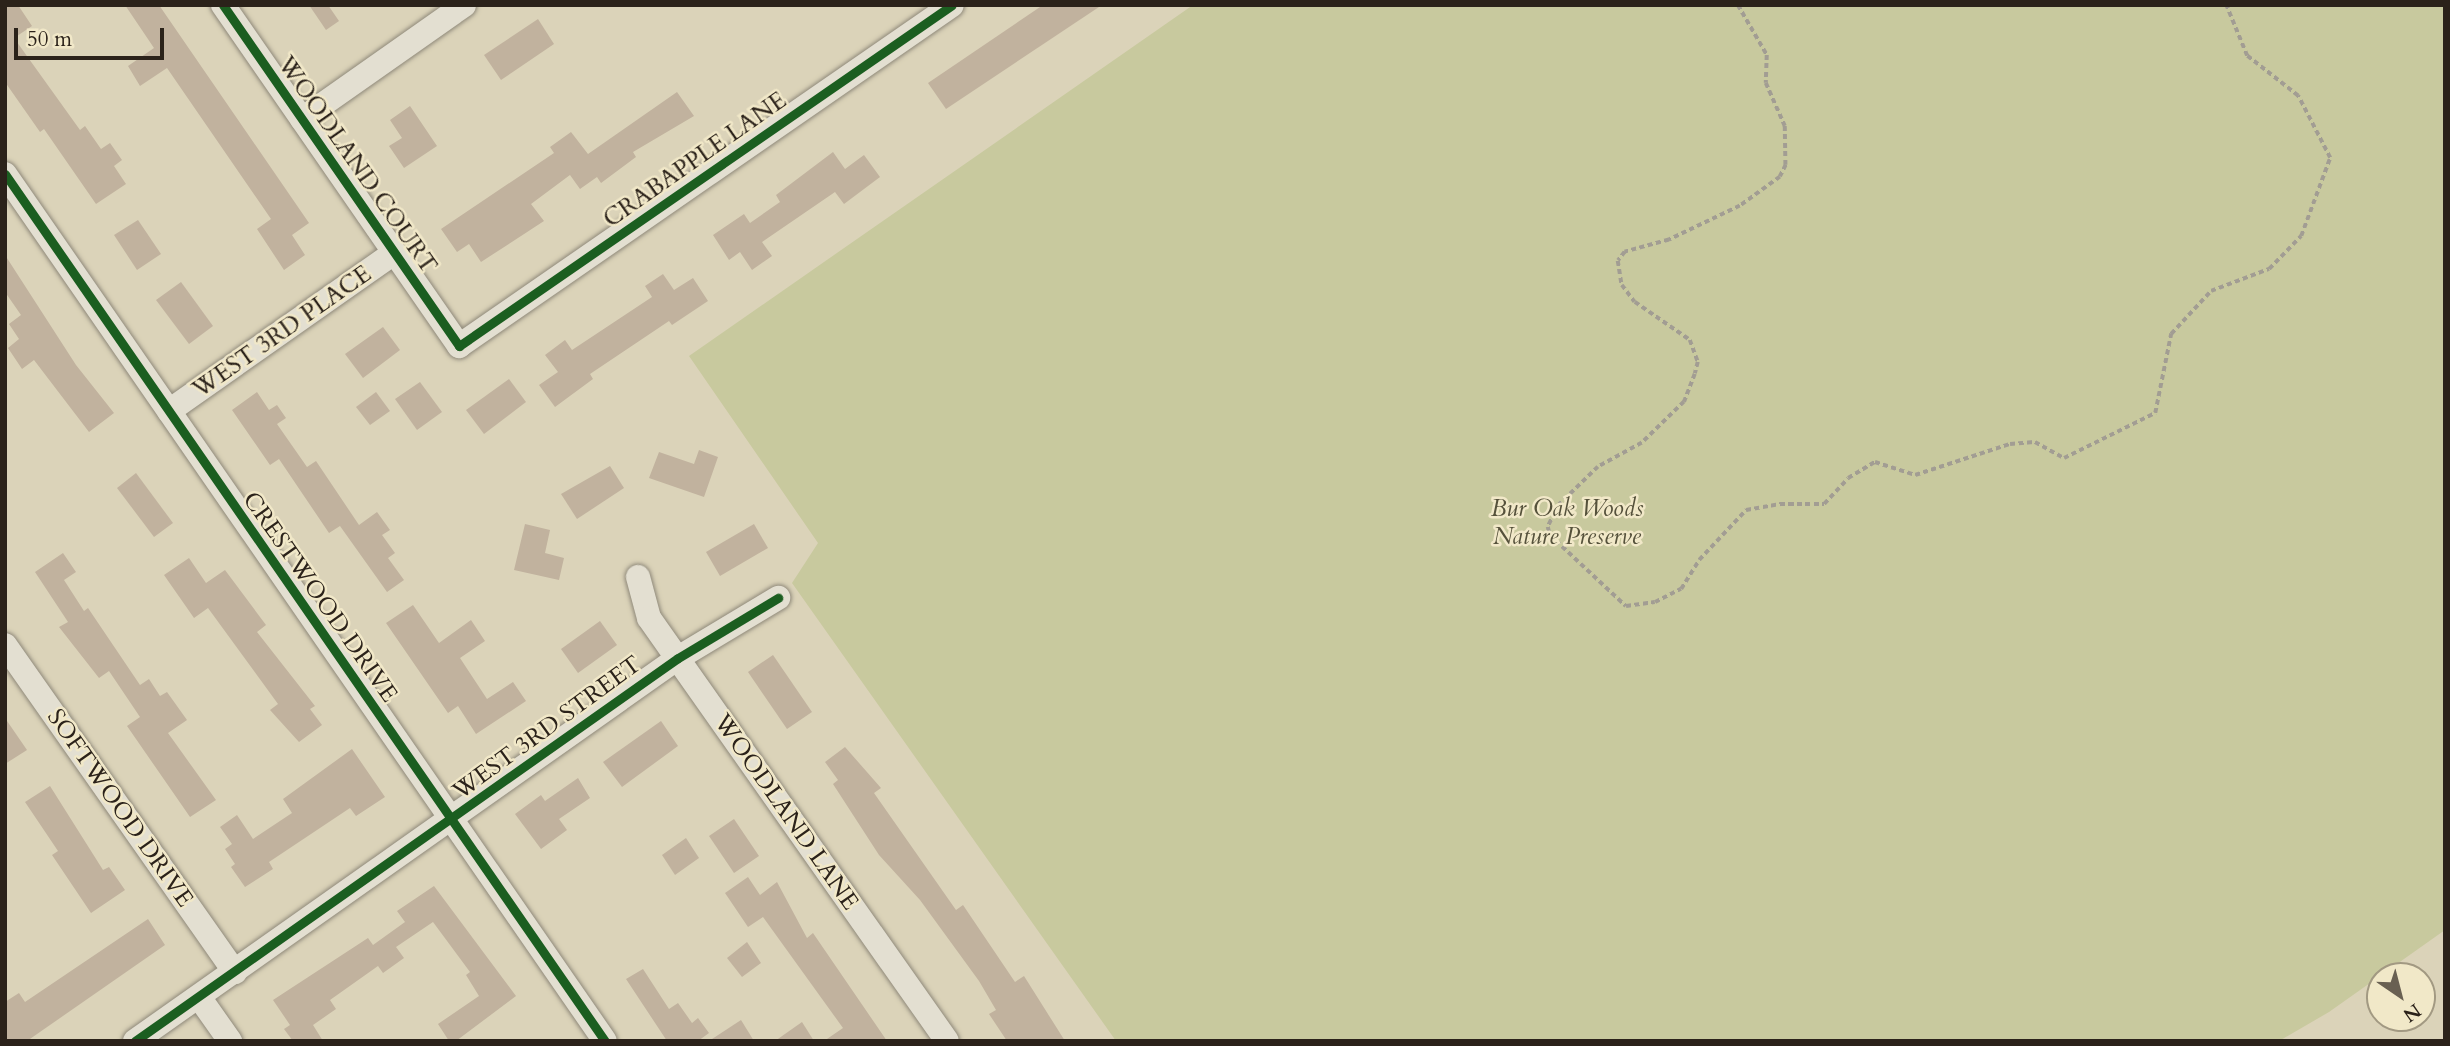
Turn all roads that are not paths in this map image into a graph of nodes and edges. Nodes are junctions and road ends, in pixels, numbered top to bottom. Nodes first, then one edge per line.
1 (223, 5) edge
2 (464, 5) edge
3 (952, 5) edge
4 (302, 119) junction
5 (5, 174) edge
6 (394, 253) junction
7 (459, 346) joint
8 (169, 411) junction
9 (638, 577) dead end
10 (778, 597) dead end
11 (5, 645) edge
12 (678, 658) junction
13 (451, 821) junction
14 (235, 972) junction
15 (199, 997) junction
16 (135, 1041) edge
17 (230, 1041) edge
18 (605, 1041) edge
19 (947, 1041) edge

1 - 4 street, WOODLAND COURT
2 - 4 street
3 - 7 street, CRABAPPLE LANE
4 - 6 street, WOODLAND COURT
5 - 8 street, CRESTWOOD DRIVE
6 - 7 street, WOODLAND COURT
6 - 8 street, WEST 3RD PLACE
8 - 13 street, CRESTWOOD DRIVE
9 - 12 street, WOODLAND LANE
10 - 12 street, WEST 3RD STREET
11 - 14 street, SOFTWOOD DRIVE
12 - 13 street, WEST 3RD STREET
12 - 19 street, WOODLAND LANE
13 - 14 street, WEST 3RD STREET
13 - 18 street, CRESTWOOD DRIVE
14 - 15 street, WEST 3RD STREET
15 - 16 street, WEST 3RD STREET
15 - 17 street

